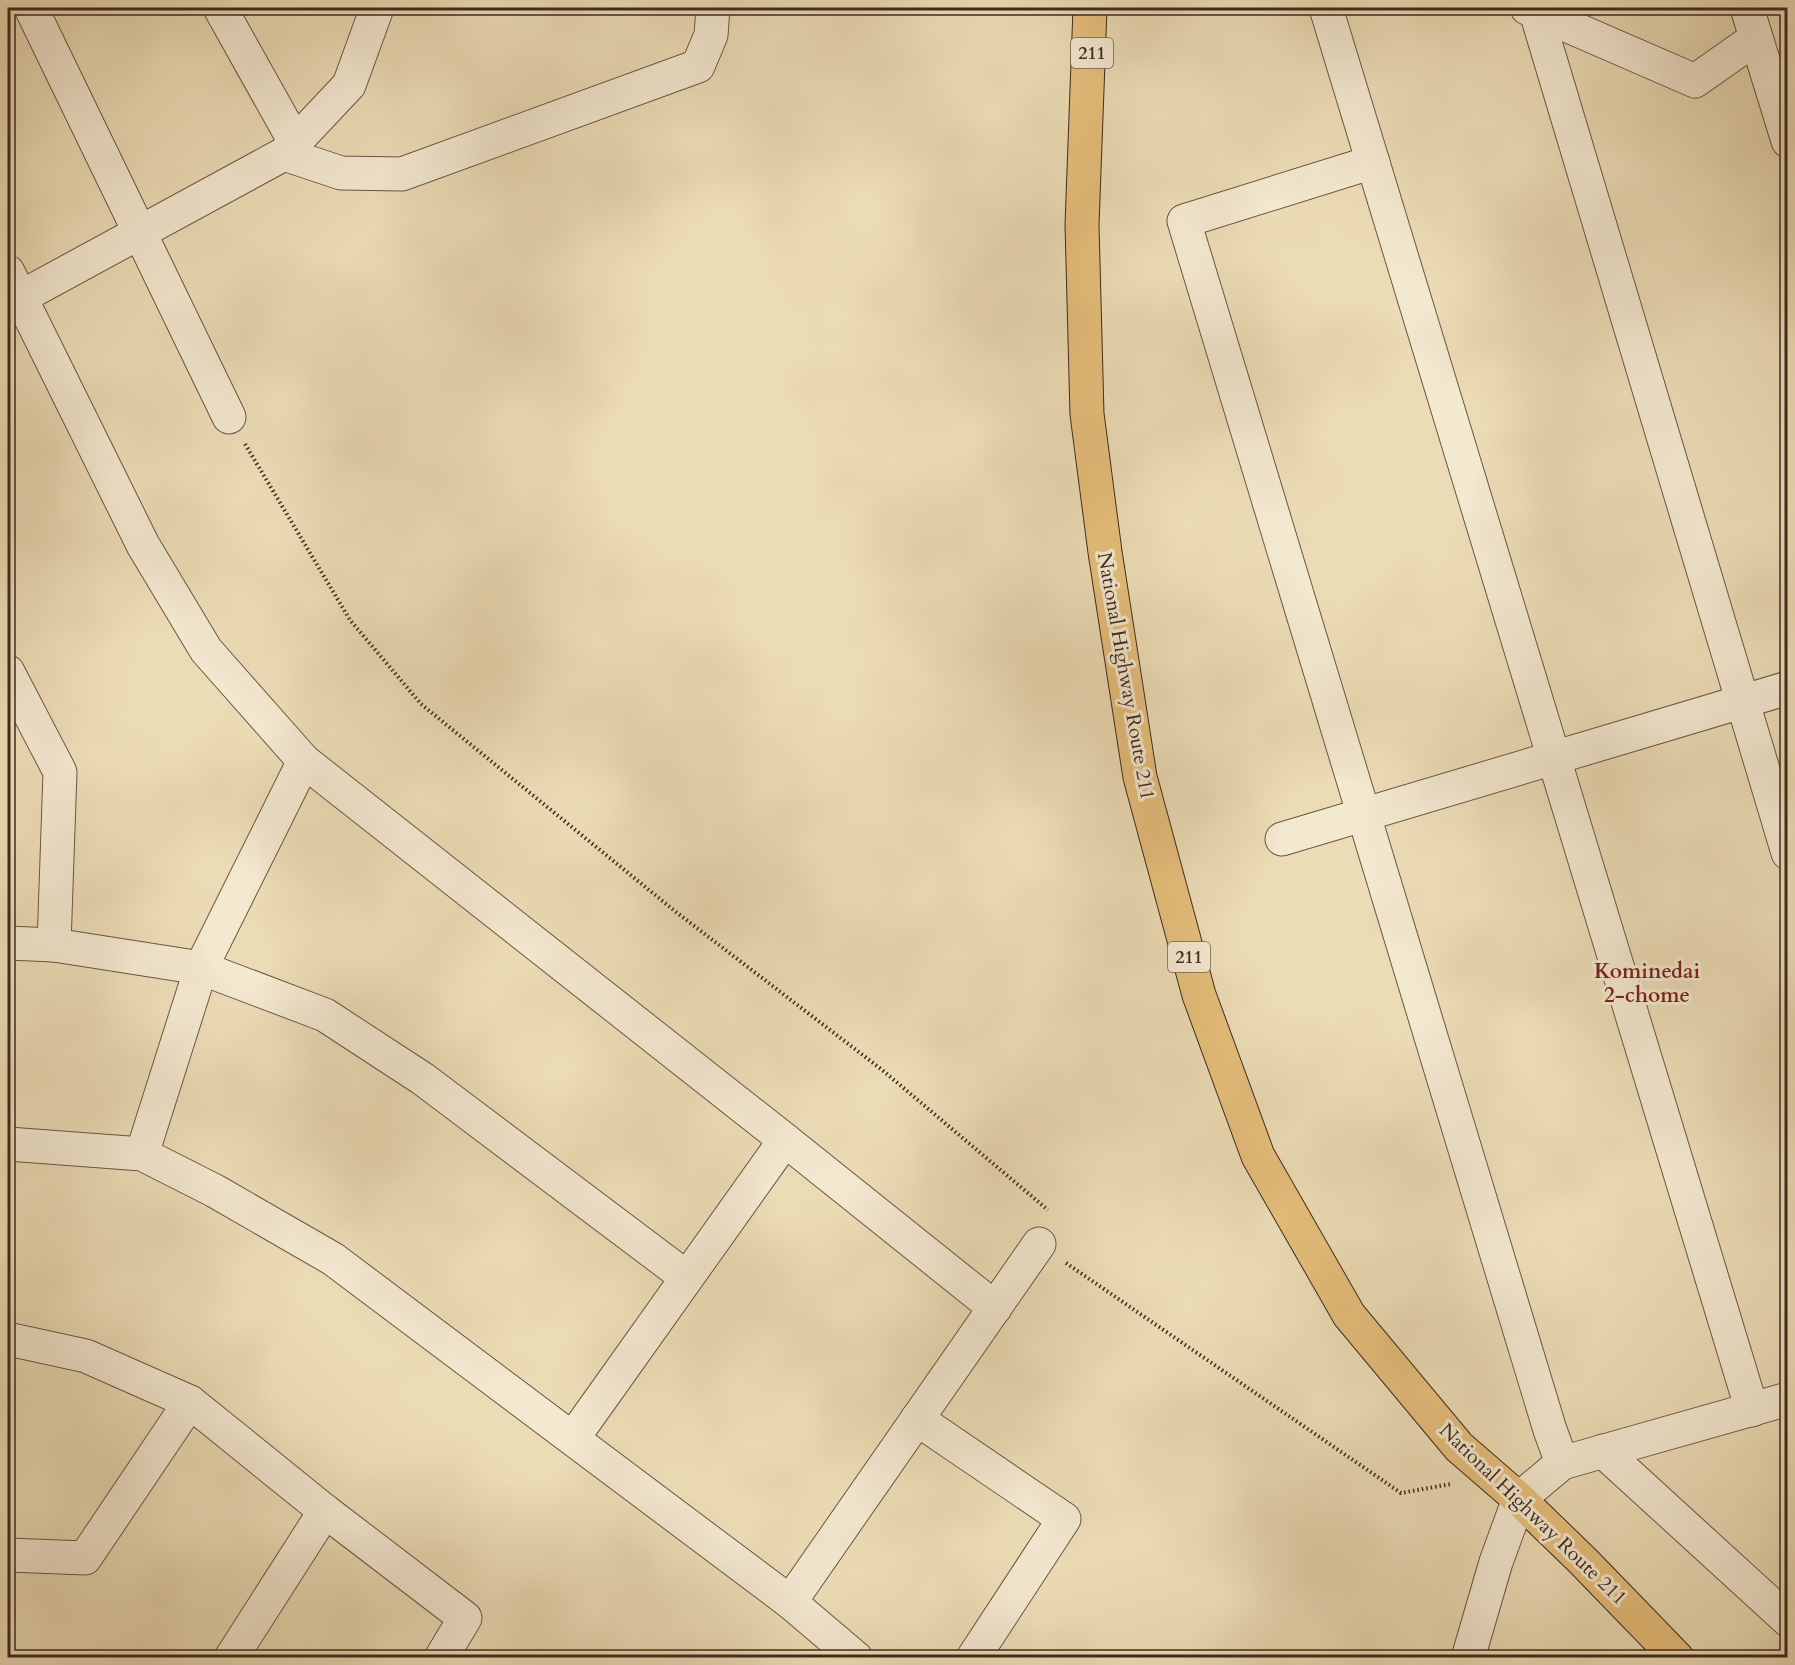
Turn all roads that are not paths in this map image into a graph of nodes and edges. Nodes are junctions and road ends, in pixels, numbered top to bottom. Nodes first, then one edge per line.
1 (31, 8) edge
2 (220, 8) edge
3 (377, 8) edge
4 (713, 8) edge
5 (1090, 8) edge
6 (1098, 8) edge
7 (1326, 8) edge
8 (1531, 10) edge
9 (1751, 23) edge
10 (1086, 98) junction
11 (1788, 141) edge
12 (289, 148) junction
13 (1373, 162) junction
14 (141, 232) junction
15 (12, 291) edge
16 (229, 417) road end
17 (8, 672) edge
18 (1788, 688) edge
19 (1741, 702) junction
20 (1554, 758) junction
21 (304, 761) junction
22 (1364, 814) junction
23 (1282, 838) dead end
24 (1788, 853) edge
25 (8, 943) edge
26 (54, 945) junction
27 (201, 968) junction
28 (785, 1140) junction
29 (8, 1144) edge
30 (142, 1154) junction
31 (1039, 1244) road end
32 (686, 1277) junction
33 (994, 1308) junction
34 (8, 1339) edge
35 (1788, 1399) edge
36 (190, 1402) junction
37 (1752, 1410) junction
38 (917, 1419) junction
39 (573, 1438) junction
40 (1603, 1451) junction
41 (1562, 1463) junction
42 (1519, 1499) junction
43 (325, 1511) junction
44 (8, 1555) edge
45 (790, 1602) junction
46 (1782, 1608) edge
47 (231, 1658) edge
48 (441, 1658) edge
49 (856, 1658) edge
50 (973, 1658) edge
51 (1467, 1658) edge
52 (1677, 1658) edge

1 - 14 street
2 - 12 street
3 - 12 street
4 - 12 street
5 - 10 highway, National Highway Route 211 / 211
6 - 10 highway, National Highway Route 211 / 211
7 - 13 street
8 - 9 street
8 - 19 street
9 - 11 street
10 - 42 highway, National Highway Route 211 / 211
12 - 14 street
13 - 20 street
13 - 22 street
14 - 15 street
14 - 16 street
15 - 21 street
17 - 26 street
18 - 19 street
19 - 20 street
19 - 24 street
20 - 22 street
20 - 37 street
21 - 27 street
21 - 28 street
22 - 23 street
22 - 41 street
25 - 26 street
26 - 27 street
27 - 30 street
27 - 32 street
28 - 32 street
28 - 33 street
29 - 30 street
30 - 39 street
31 - 33 street
32 - 39 street
33 - 38 street
34 - 36 street
35 - 37 street
36 - 43 street
36 - 44 street
37 - 40 street
38 - 45 street
38 - 50 street
39 - 45 street
40 - 41 street
40 - 46 street
41 - 42 street
42 - 51 street
42 - 52 highway, National Highway Route 211 / 211
43 - 47 street
43 - 48 street
45 - 49 street

